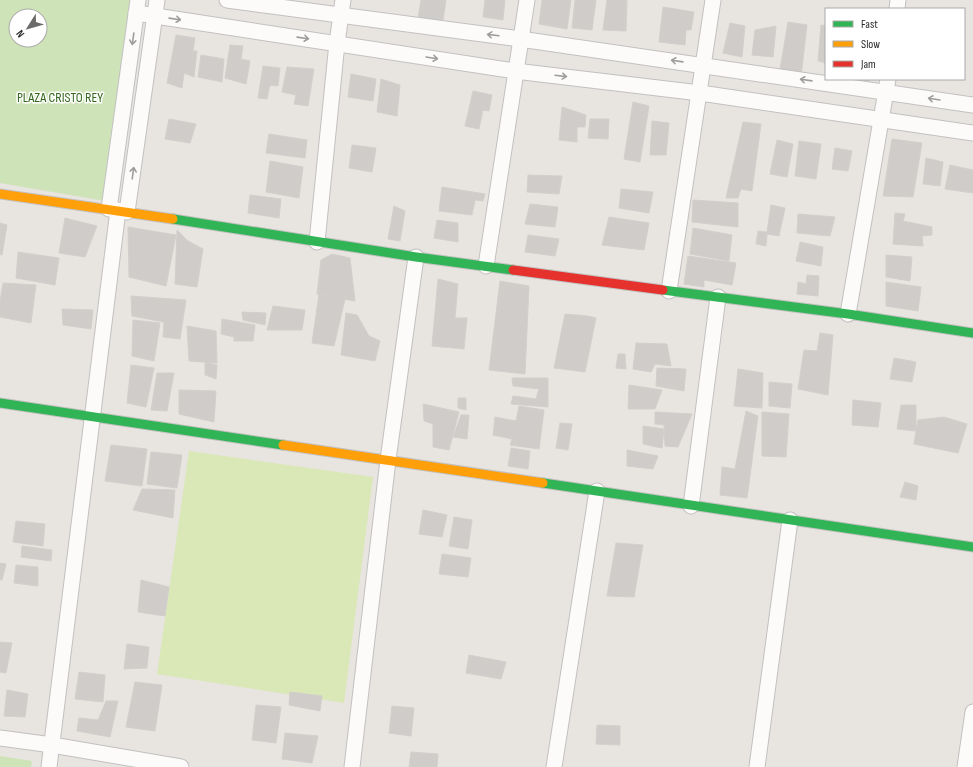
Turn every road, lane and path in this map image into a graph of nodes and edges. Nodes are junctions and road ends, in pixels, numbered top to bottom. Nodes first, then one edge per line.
1 (157, 0) edge
2 (227, 0) edge
3 (343, 0) edge
4 (527, 0) edge
5 (713, 0) edge
6 (137, 7) edge
7 (155, 16) junction
8 (341, 16) junction
9 (520, 39) junction
10 (337, 43) junction
11 (704, 65) junction
12 (515, 71) junction
13 (825, 78) edge
14 (841, 80) edge
15 (887, 85) edge
16 (700, 93) junction
17 (973, 105) edge
18 (882, 120) junction
19 (973, 132) edge
20 (0, 194) edge
21 (118, 210) junction
22 (317, 242) junction
23 (416, 257) junction
24 (486, 266) junction
25 (668, 291) junction
26 (718, 297) junction
27 (848, 314) junction
28 (973, 333) edge
29 (0, 403) edge
30 (93, 417) junction
31 (388, 460) junction
32 (596, 491) junction
33 (692, 506) junction
34 (790, 520) junction
35 (973, 546) edge
36 (973, 712) edge
37 (0, 738) edge
38 (52, 746) junction
39 (49, 767) edge
40 (181, 767) edge
41 (352, 767) edge
42 (554, 767) edge
43 (758, 767) edge
44 (965, 767) edge

1 - 7 street
2 - 8 street
3 - 8 street
4 - 9 street
5 - 11 street
6 - 7 street
6 -> 21 street
7 -> 10 street
21 -> 7 street
9 -> 8 street
8 - 10 street
11 -> 9 street
9 - 12 street
10 -> 12 street
10 - 22 street
13 -> 11 street
11 - 16 street
12 -> 16 street
12 - 24 street
15 -> 14 street
17 -> 15 street
15 - 18 street
16 - 18 street
16 - 25 street
18 - 19 street
18 - 27 street
20 - 21 street
21 - 22 street
21 - 30 street
22 - 23 street
23 - 24 street
23 - 31 street
24 - 25 street
25 - 26 street
26 - 27 street
26 - 33 street
27 - 28 street
29 - 30 street
30 - 31 street
30 - 38 street
31 - 32 street
31 - 41 street
32 - 33 street
32 - 42 street
33 - 34 street
34 - 35 street
34 - 43 street
36 - 44 street
37 - 38 street
38 - 39 street
38 - 40 street

